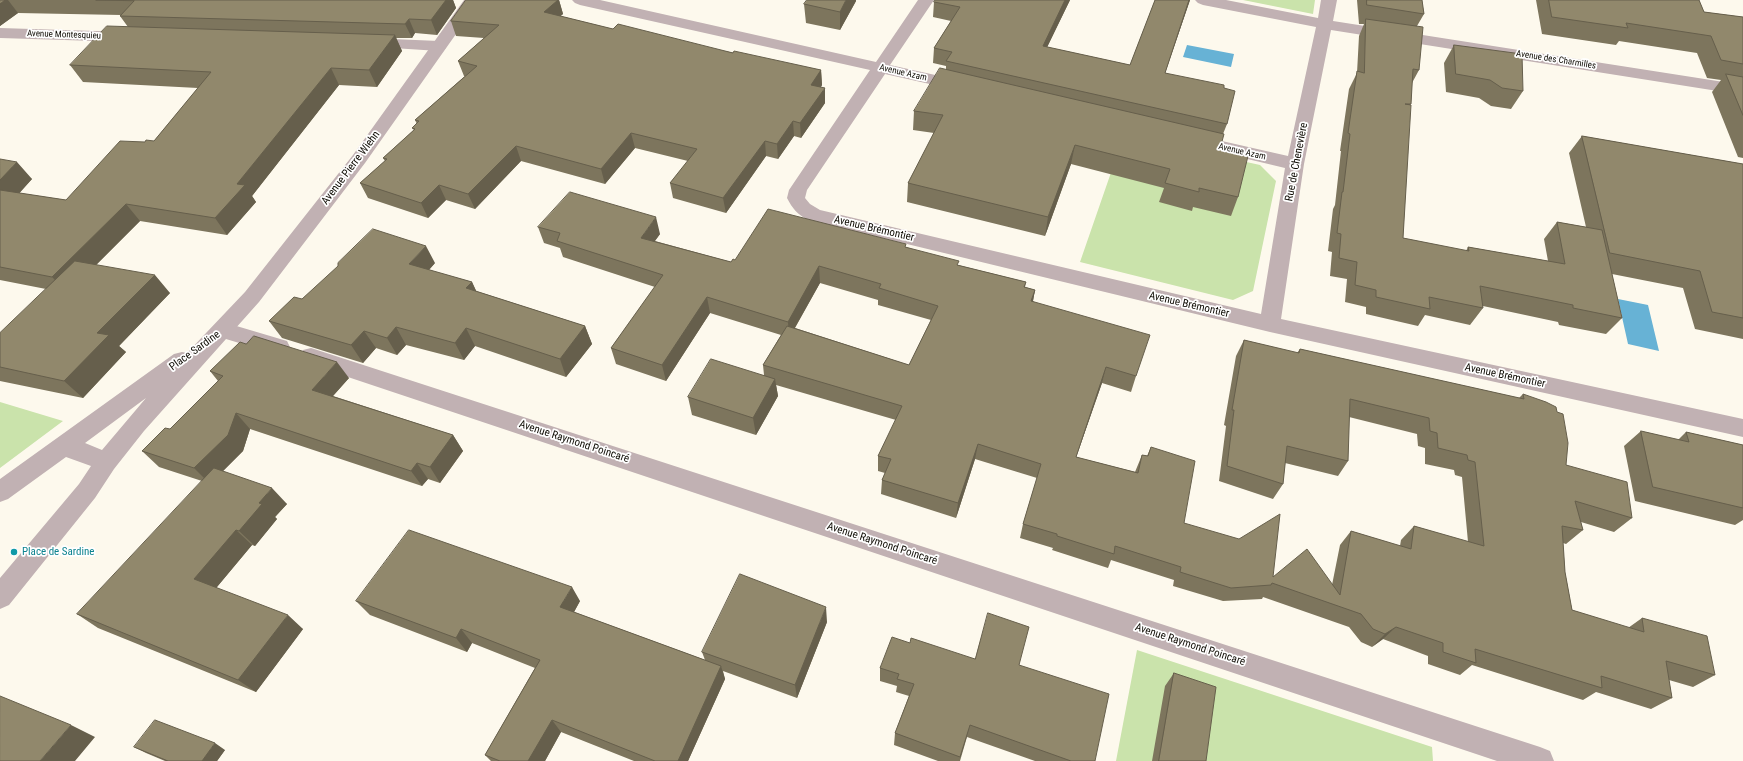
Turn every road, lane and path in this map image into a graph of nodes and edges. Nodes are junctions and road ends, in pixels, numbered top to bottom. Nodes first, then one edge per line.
1 (472, 0) edge
2 (580, 0) edge
3 (926, 0) edge
4 (1203, 0) edge
5 (1329, 0) edge
6 (1325, 24) junction
7 (0, 33) edge
8 (146, 37) edge
9 (351, 42) edge
10 (439, 46) junction
11 (880, 67) junction
12 (979, 90) edge
13 (1743, 90) edge
14 (1172, 136) edge
15 (1295, 164) junction
16 (1270, 324) junction
17 (223, 330) junction
18 (1743, 428) edge
19 (63, 446) junction
20 (106, 462) junction
21 (0, 492) edge
22 (0, 597) edge
23 (1540, 761) edge

1 - 10 street, Avenue Pierre Wiehn
2 - 11 street, Avenue Azam
3 - 11 street
4 - 6 street, Avenue des Charmilles
5 - 6 street, Rue de Chenevière
6 - 13 street, Avenue des Charmilles
6 - 15 street, Rue de Chenevière
7 - 8 street, Avenue Montesquieu
9 - 10 street
10 - 17 street, Avenue Pierre Wiehn
11 - 12 street, Avenue Azam
11 - 16 street, Avenue Brémontier
14 - 15 street, Avenue Azam
15 - 16 street, Rue de Chenevière
16 - 18 street, Avenue Brémontier
17 - 19 street, Place Sardine
17 - 20 street, Place Sardine
17 - 23 street, Avenue Raymond Poincaré
19 - 20 street
19 - 21 street, Place Sardine
20 - 22 street, Place Sardine

